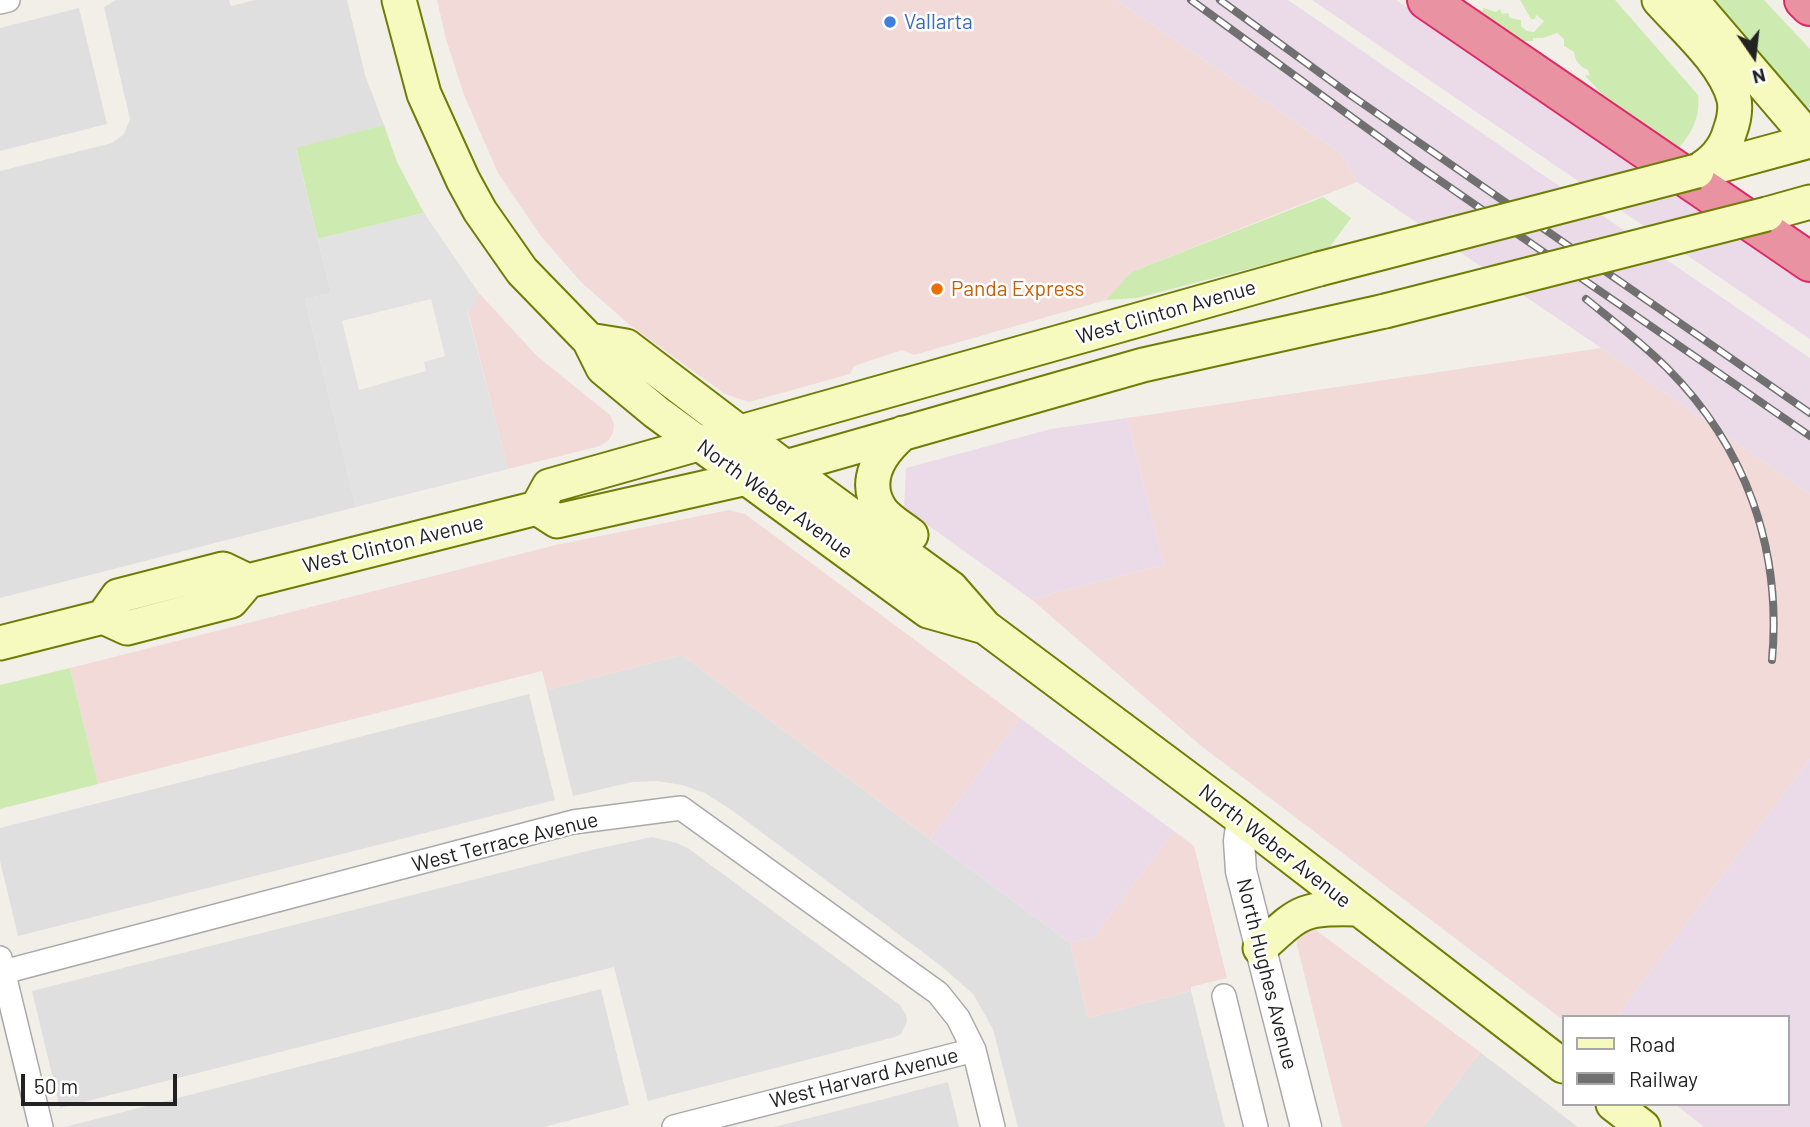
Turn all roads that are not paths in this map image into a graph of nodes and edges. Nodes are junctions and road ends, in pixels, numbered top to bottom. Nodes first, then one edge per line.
1 (8, 0) edge
2 (399, 0) edge
3 (1427, 0) edge
4 (1660, 0) edge
5 (1691, 0) edge
6 (1804, 0) edge
7 (0, 2) edge
8 (1810, 6) edge
9 (1810, 140) edge
10 (1697, 171) junction
11 (1810, 202) edge
12 (1810, 262) edge
13 (589, 340) junction
14 (739, 433) junction
15 (903, 433) junction
16 (700, 444) junction
17 (785, 467) junction
18 (747, 478) junction
19 (537, 508) junction
20 (927, 569) junction
21 (985, 627) junction
22 (0, 643) edge
23 (1242, 819) junction
24 (1357, 909) junction
25 (1259, 948) junction
26 (1, 968) edge
27 (1224, 996) dead end
28 (974, 1050) junction
29 (1562, 1065) edge
30 (1616, 1106) edge
31 (41, 1127) edge
32 (674, 1127) edge
33 (993, 1127) edge
34 (1256, 1127) edge
35 (1306, 1127) edge
36 (1643, 1127) edge

1 - 7 street
2 - 13 main road, North Weber Avenue
3 - 12 highway
4 - 10 main road
5 - 9 main road
6 - 8 highway
9 - 10 main road, West Clinton Avenue
10 - 14 main road, West Clinton Avenue, bridge
11 - 15 main road, bridge
13 - 14 main road, North Weber Avenue
13 - 16 main road, North Weber Avenue
14 - 16 main road, West Clinton Avenue
14 - 17 main road, North Weber Avenue
15 - 17 main road
15 - 20 main road
16 - 18 main road, North Weber Avenue
16 - 19 main road, West Clinton Avenue
17 - 18 main road
17 - 20 main road, North Weber Avenue
18 - 19 main road
18 - 21 main road, North Weber Avenue
19 - 22 main road, West Clinton Avenue
20 - 21 main road, North Weber Avenue
21 - 23 main road, North Weber Avenue
23 - 24 main road, North Weber Avenue
23 - 25 street, North Hughes Avenue
24 - 25 main road
24 - 29 main road, North Weber Avenue
25 - 35 street, North Hughes Avenue
26 - 28 street, West Terrace Avenue
26 - 31 street
27 - 34 street
28 - 32 street, West Harvard Avenue
28 - 33 street, West Terrace Avenue
30 - 36 main road

